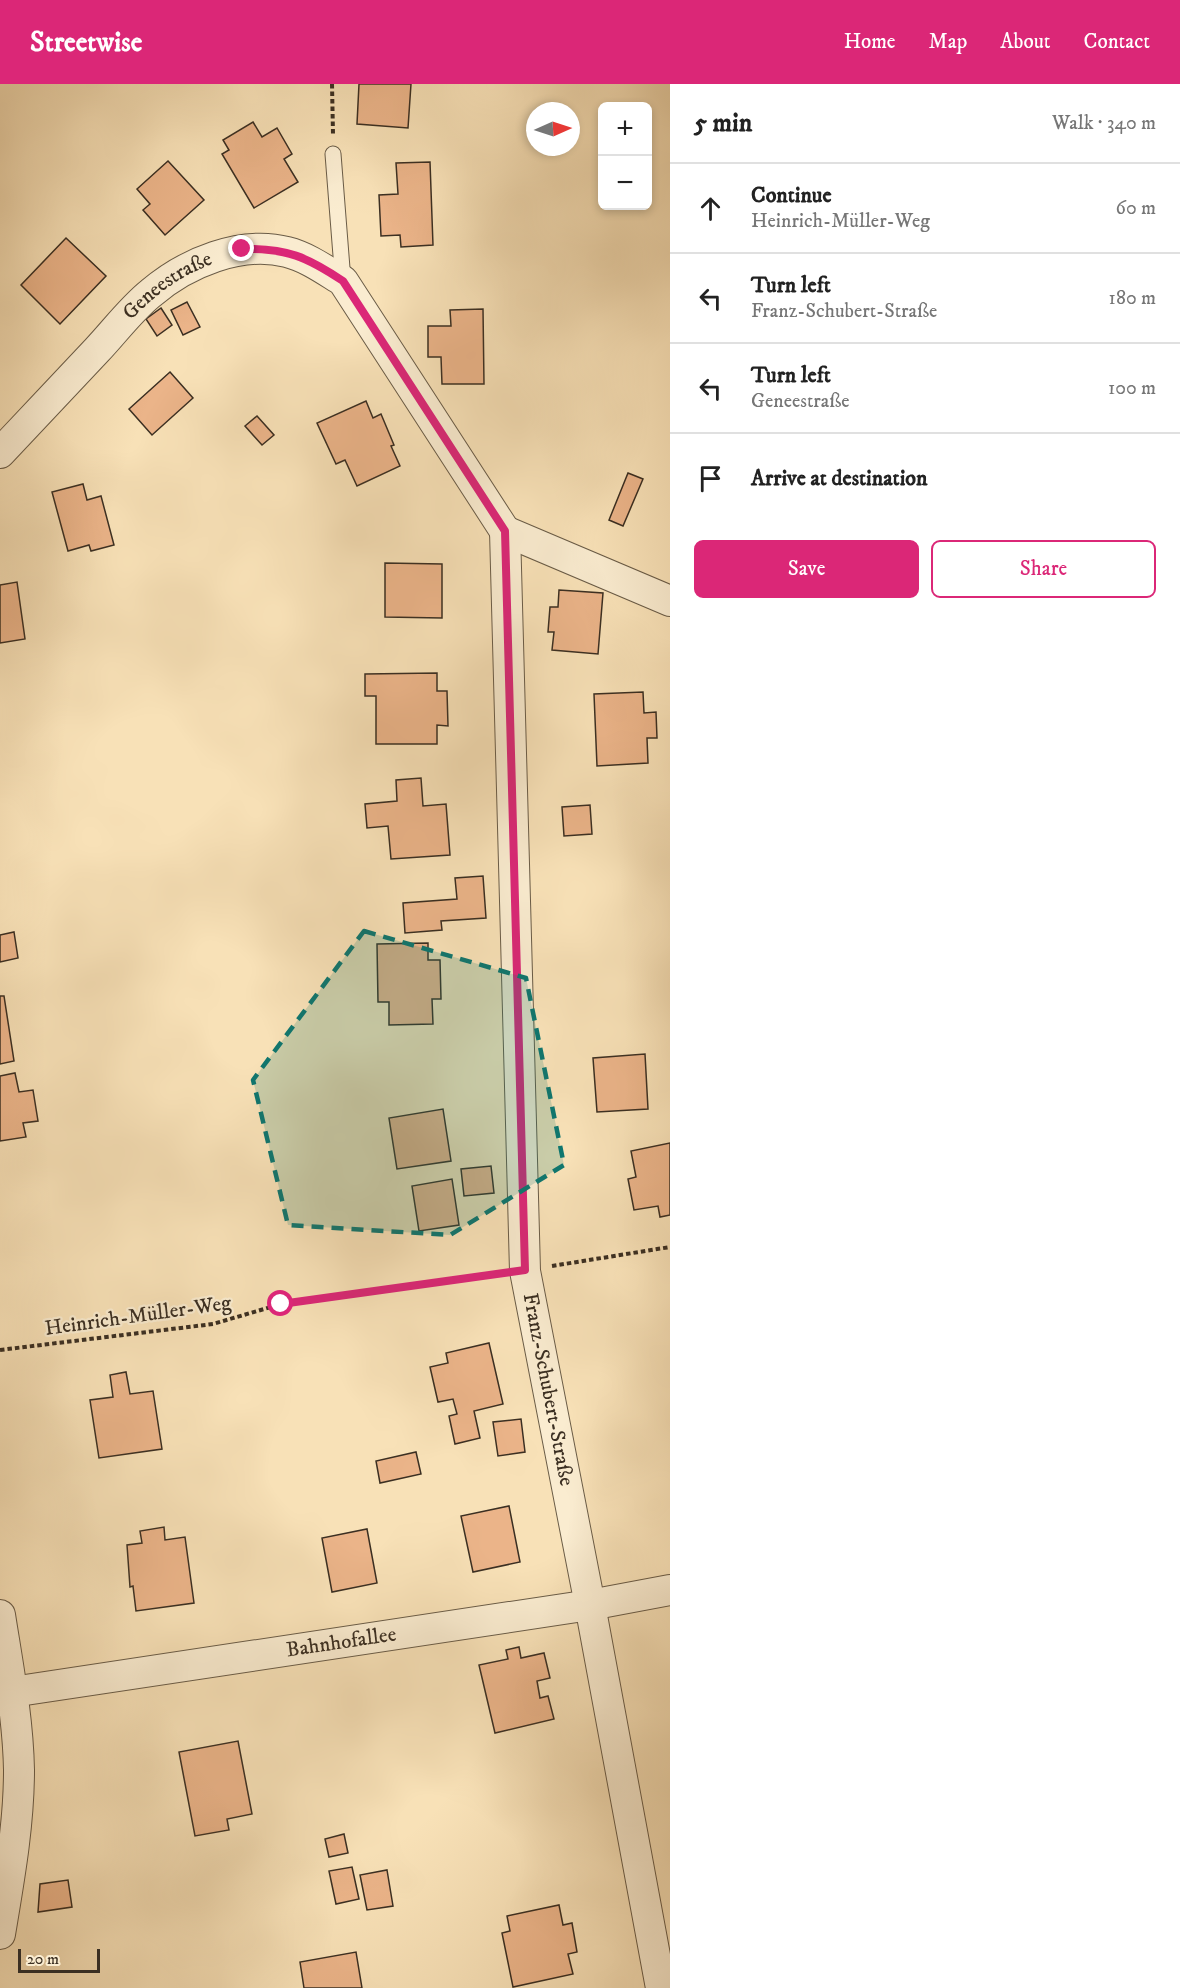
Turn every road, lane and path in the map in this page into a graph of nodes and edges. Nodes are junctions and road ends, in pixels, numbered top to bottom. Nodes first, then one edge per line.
1 (332, 84) edge
2 (333, 154) joint
3 (343, 281) junction
4 (0, 453) edge
5 (505, 531) junction
6 (670, 601) edge
7 (670, 1247) edge
8 (525, 1270) junction
9 (0, 1350) edge
10 (670, 1590) edge
11 (590, 1605) junction
12 (0, 1615) edge
13 (12, 1692) junction
14 (0, 1934) edge
15 (661, 1988) edge

1 - 2 path
2 - 3 lane
3 - 4 street, Geneestraße
3 - 5 street, Geneestraße
5 - 6 street
5 - 8 street, Franz-Schubert-Straße
7 - 8 path, Heinrich-Müller-Weg
8 - 9 path, Heinrich-Müller-Weg
8 - 11 street, Franz-Schubert-Straße
10 - 11 street, Bahnhofallee
11 - 13 street, Bahnhofallee
11 - 15 street, Franz-Schubert-Straße
12 - 13 street
13 - 14 street

